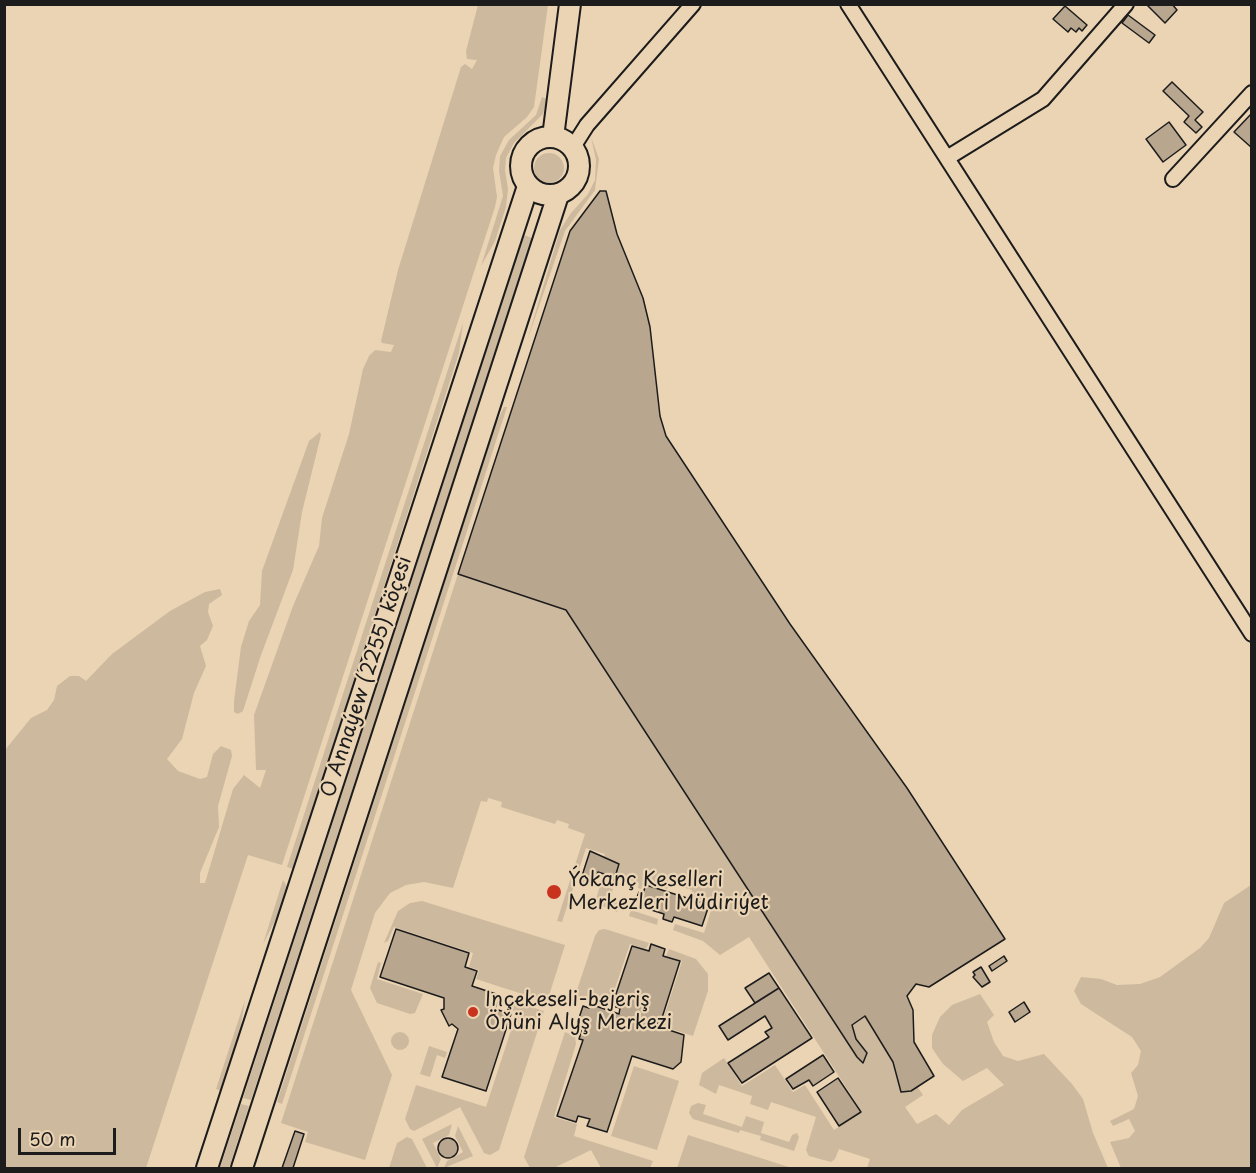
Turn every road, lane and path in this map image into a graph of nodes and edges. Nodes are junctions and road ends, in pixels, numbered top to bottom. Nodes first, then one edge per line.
1 (570, 4) edge
2 (693, 4) edge
3 (849, 4) edge
4 (1126, 4) edge
5 (1251, 93) edge
6 (553, 137) junction
7 (573, 147) junction
8 (947, 158) junction
9 (1173, 179) dead end
10 (528, 186) junction
11 (558, 195) junction
12 (1251, 634) edge
13 (207, 1168) edge
14 (242, 1168) edge

1 - 6 main road
2 - 7 street
3 - 8 street
4 - 8 street
5 - 9 street
6 - 7 main road
6 - 10 main road
7 - 11 main road
8 - 12 street
10 - 11 main road
10 - 13 main road, O Annaýew (2255) köçesi
11 - 14 main road, O Annaýew (2255) köçesi

